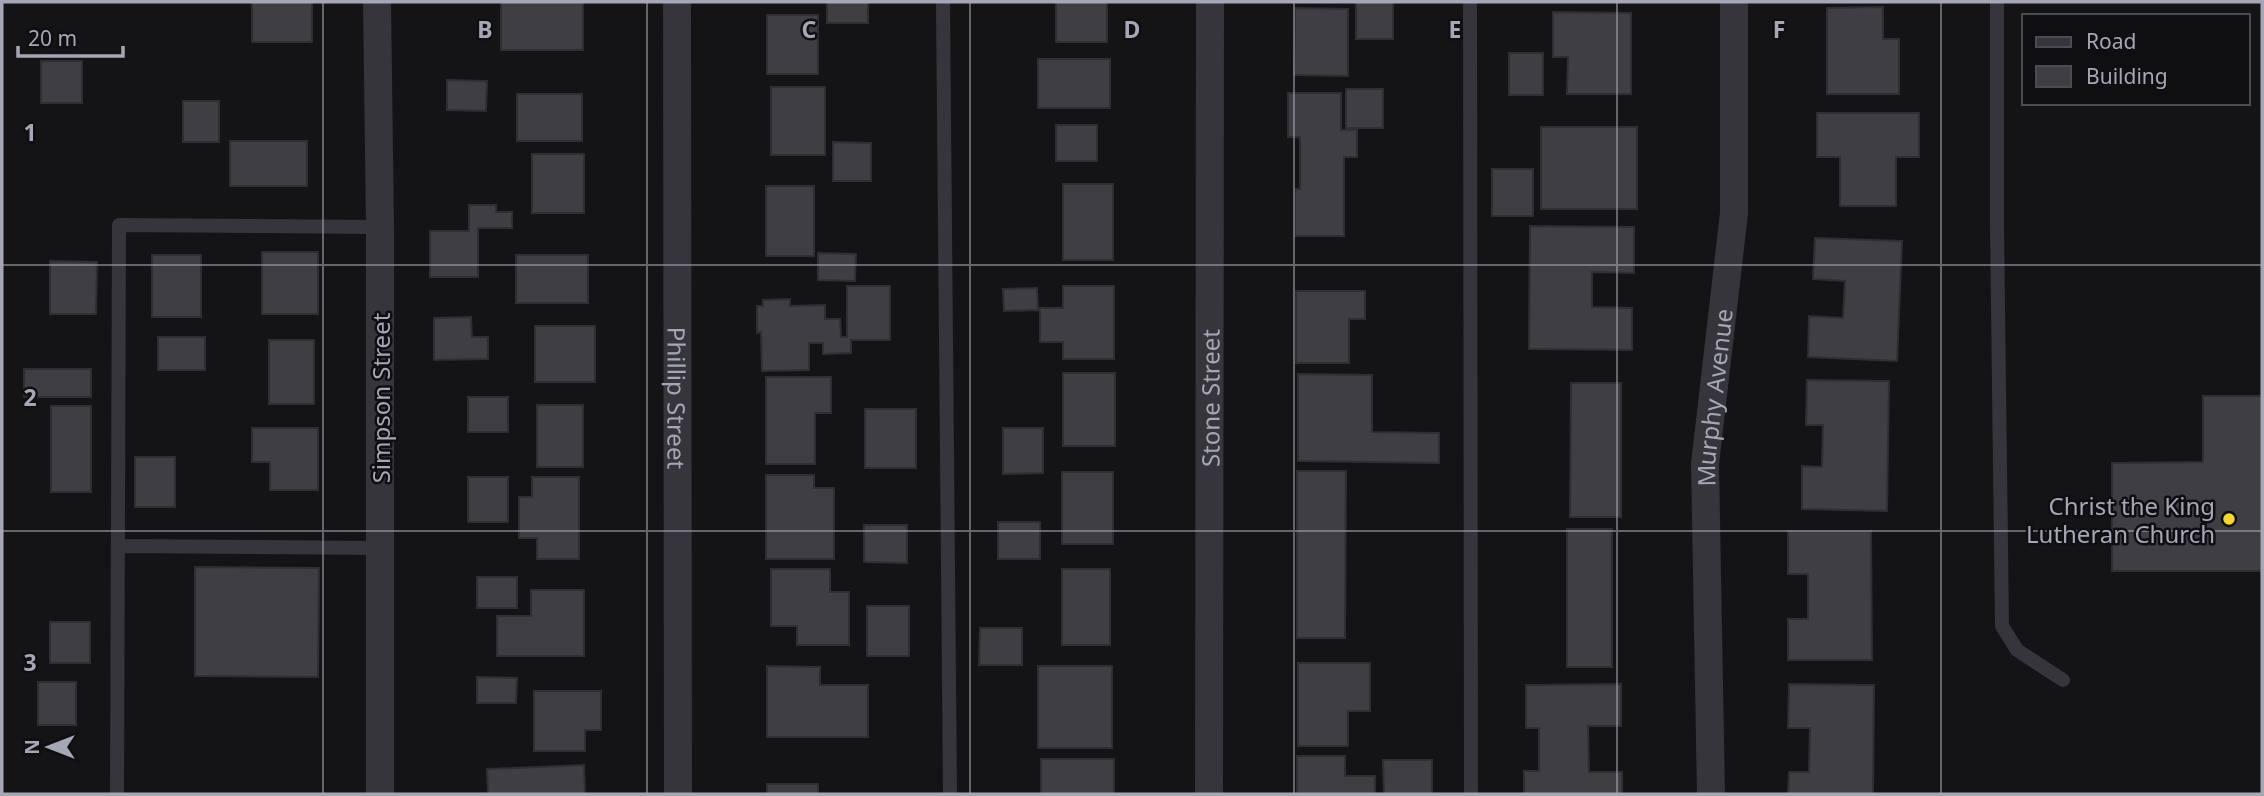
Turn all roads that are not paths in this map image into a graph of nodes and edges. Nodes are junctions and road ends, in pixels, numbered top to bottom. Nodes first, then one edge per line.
1 (377, 2) edge
2 (677, 2) edge
3 (943, 2) edge
4 (1210, 2) edge
5 (1470, 2) edge
6 (1734, 2) edge
7 (1997, 2) edge
8 (380, 227) junction
9 (118, 546) junction
10 (381, 548) junction
11 (2063, 680) dead end
12 (117, 794) edge
13 (380, 794) edge
14 (678, 794) edge
15 (950, 794) edge
16 (1209, 794) edge
17 (1471, 794) edge
18 (1711, 794) edge

1 - 8 street, Simpson Street
2 - 14 street, Phillip Street
3 - 15 lane
4 - 16 street, Stone Street
5 - 17 lane
6 - 18 street, Murphy Avenue
7 - 11 lane
8 - 9 lane
8 - 10 street, Simpson Street
9 - 10 lane
9 - 12 lane
10 - 13 street, Simpson Street

